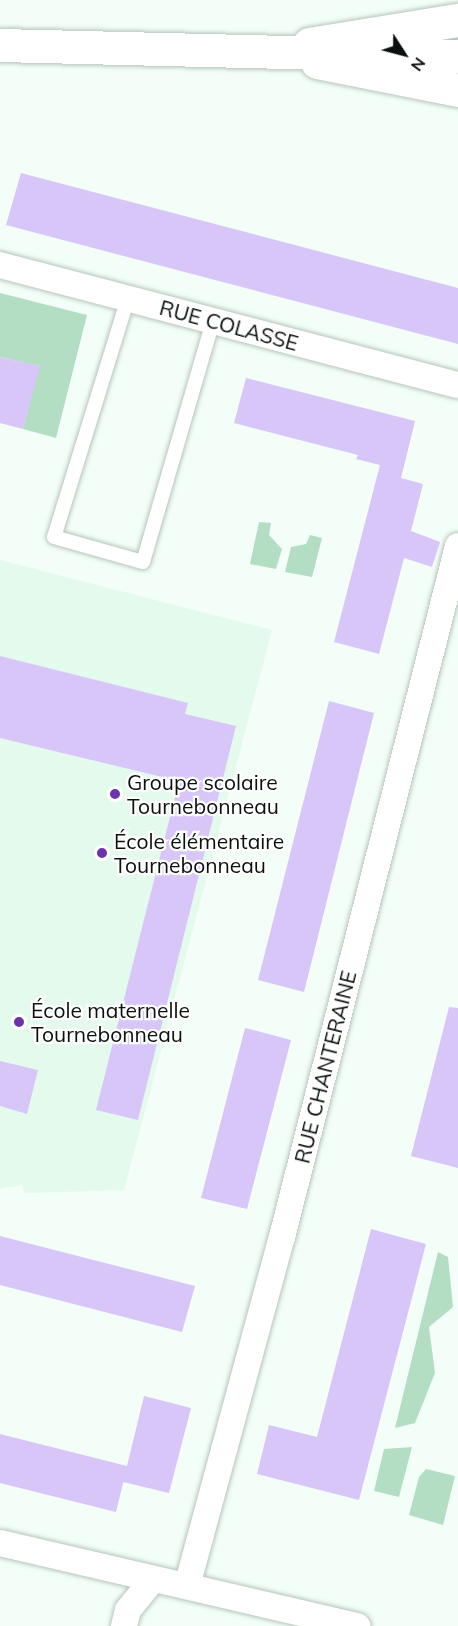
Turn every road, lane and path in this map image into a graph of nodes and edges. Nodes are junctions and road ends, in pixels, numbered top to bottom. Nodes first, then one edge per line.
1 (458, 20) edge
2 (0, 45) edge
3 (265, 51) junction
4 (458, 56) edge
5 (458, 90) edge
6 (0, 265) edge
7 (128, 298) junction
8 (213, 321) junction
9 (458, 385) edge
10 (458, 546) edge
11 (0, 1543) edge
12 (153, 1579) junction
13 (187, 1586) junction
14 (124, 1626) edge
15 (357, 1626) edge

1 - 3 main road
2 - 3 main road
3 - 4 main road
3 - 5 main road
6 - 7 street, RUE COLASSE
7 - 8 street, RUE COLASSE
7 - 8 lane
8 - 9 street, RUE COLASSE
10 - 13 street, RUE CHANTERAINE
11 - 12 street
12 - 13 street
12 - 14 street
13 - 15 street

